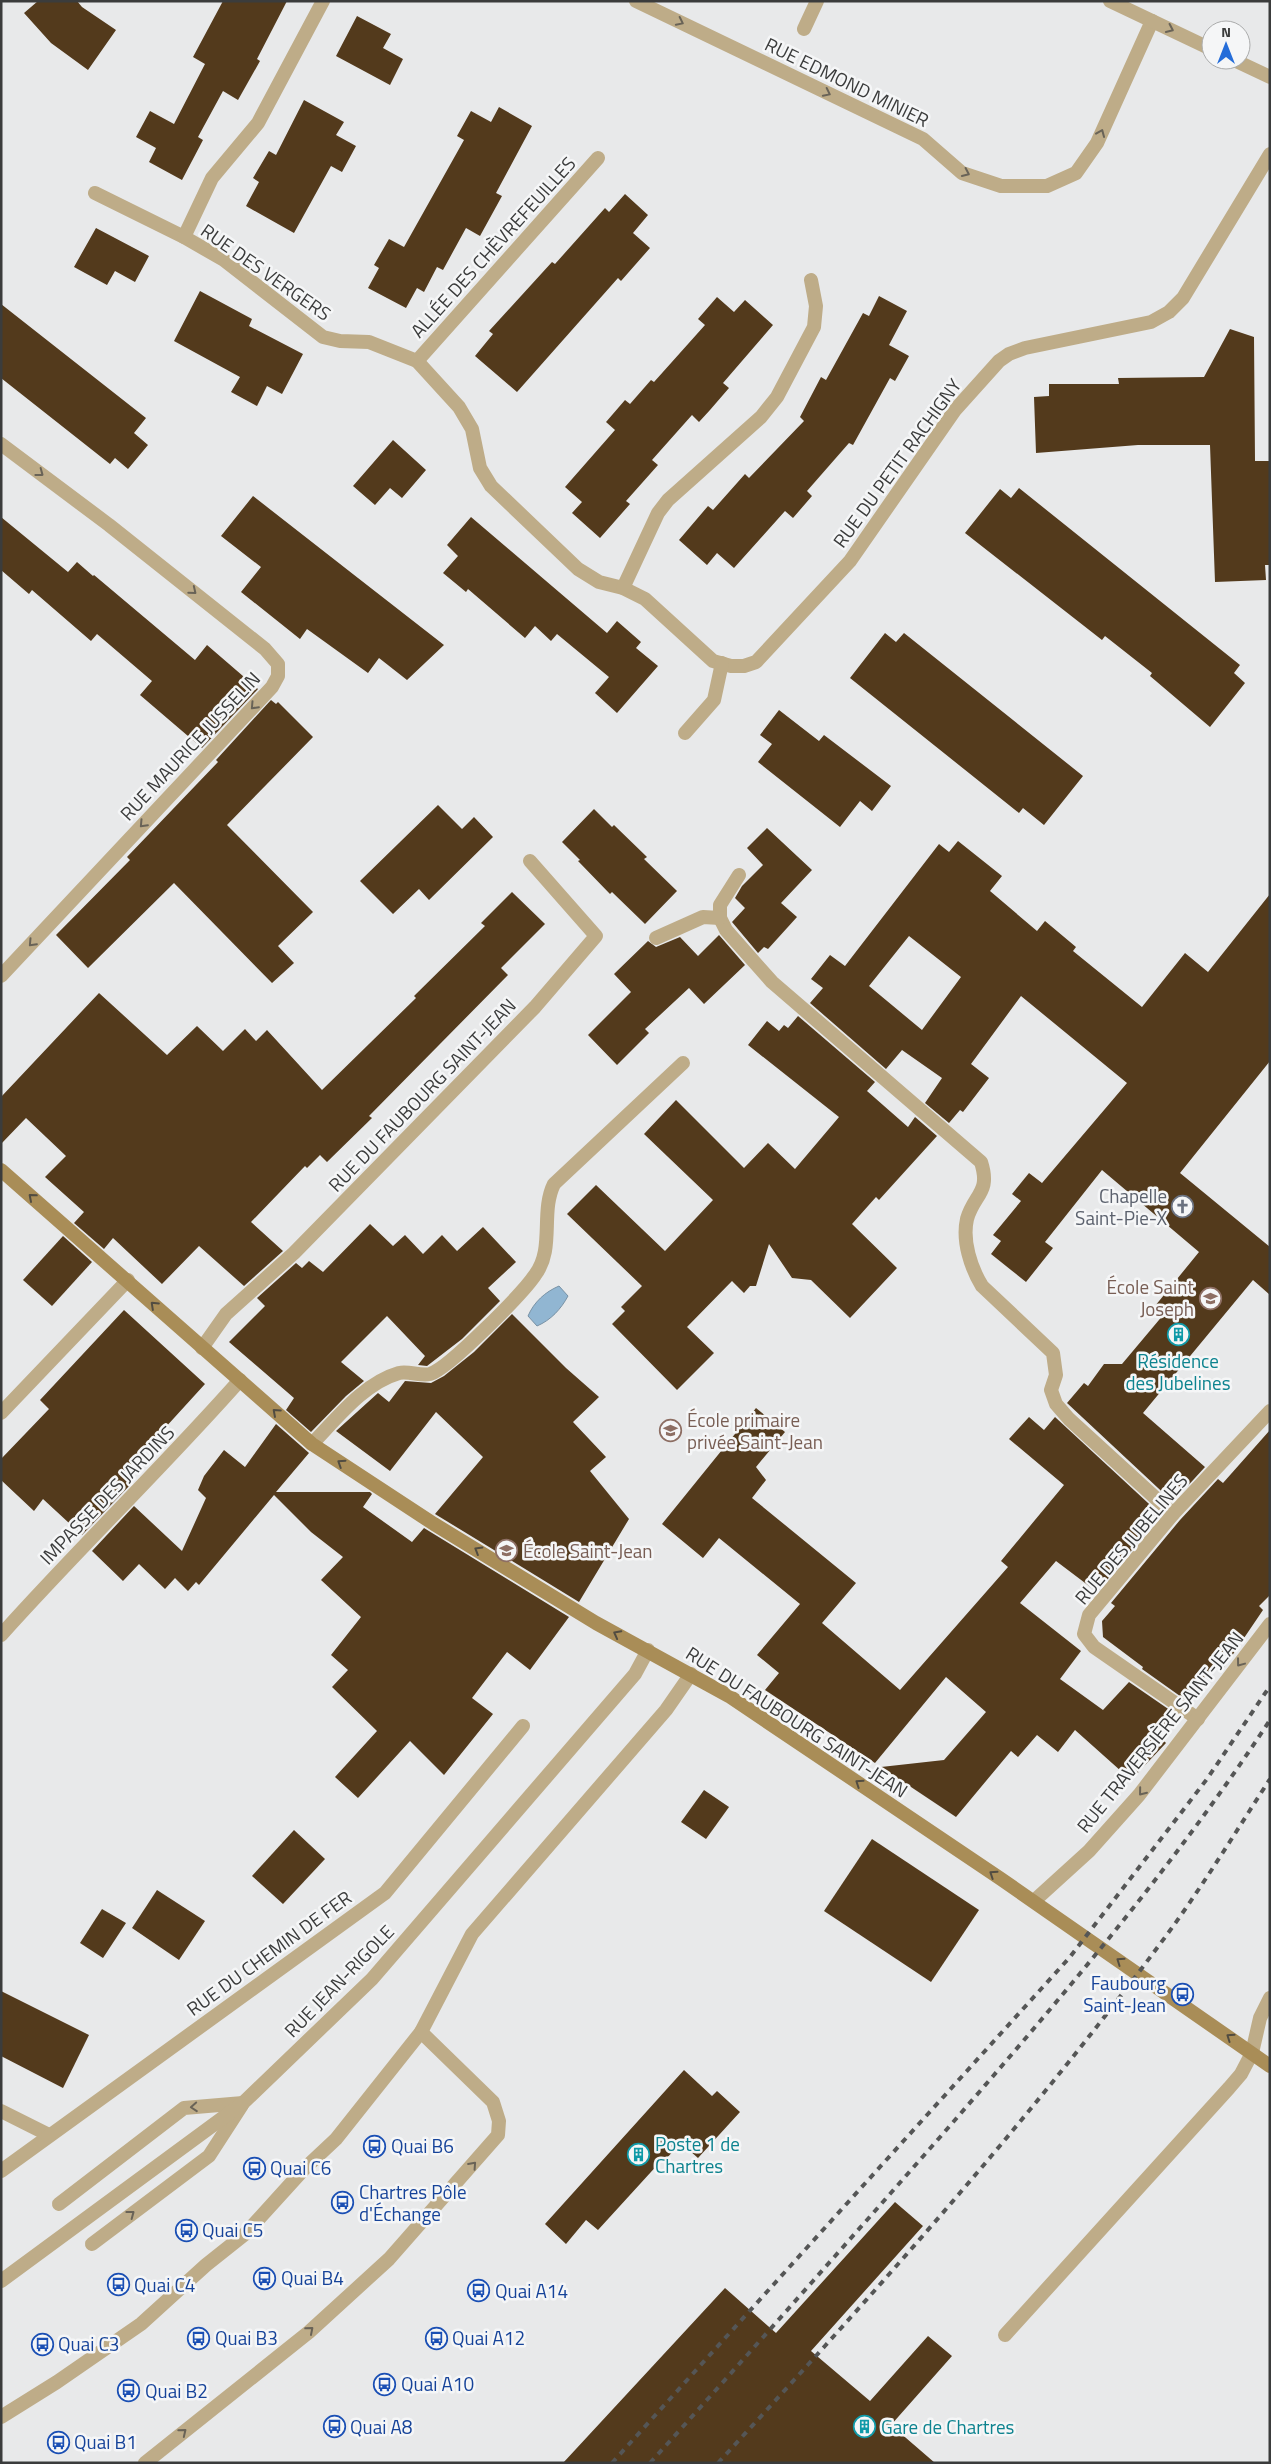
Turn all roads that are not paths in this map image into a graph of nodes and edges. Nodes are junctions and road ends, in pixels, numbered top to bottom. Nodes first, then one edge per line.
1 (323, 1) edge
2 (636, 1) edge
3 (817, 1) edge
4 (1110, 1) edge
5 (1152, 21) junction
6 (804, 29) dead end
7 (1201, 44) edge
8 (1251, 68) edge
9 (1270, 77) edge
10 (1270, 154) edge
11 (598, 158) dead end
12 (95, 193) dead end
13 (184, 237) junction
14 (811, 280) dead end
15 (417, 361) junction
16 (1, 444) edge
17 (623, 588) junction
18 (727, 664) junction
19 (685, 733) dead end
20 (530, 861) dead end
21 (739, 875) dead end
22 (720, 918) junction
23 (656, 938) dead end
24 (1, 976) edge
25 (684, 1063) dead end
26 (1, 1170) edge
27 (128, 1280) junction
28 (202, 1348) junction
29 (240, 1380) junction
30 (1270, 1411) edge
31 (1, 1413) edge
32 (312, 1444) junction
33 (1173, 1514) junction
34 (1270, 1624) edge
35 (1, 1635) edge
36 (648, 1650) junction
37 (691, 1674) junction
38 (1198, 1719) junction
39 (523, 1726) dead end
40 (1034, 1901) junction
41 (1270, 1998) edge
42 (421, 2032) junction
43 (1252, 2053) junction
44 (1270, 2066) edge
45 (243, 2103) junction
46 (1, 2111) edge
47 (49, 2135) junction
48 (1, 2171) edge
49 (59, 2204) dead end
50 (92, 2244) dead end
51 (1, 2281) edge
52 (1005, 2335) dead end
53 (1, 2418) edge
54 (145, 2463) edge

1 - 13 street
2 -> 5 street, RUE EDMOND MINIER
3 - 6 street
4 - 5 street
5 -> 7 street
8 - 9 street
10 - 18 street, RUE DU PETIT RACHIGNY
11 - 15 street, ALLÉE DES CHÈVREFEUILLES
12 - 13 street, RUE DES VERGERS
13 - 15 street, RUE DES VERGERS
14 - 17 street
15 - 17 street, RUE DES VERGERS
16 -> 24 street, RUE MAURICE JUSSELIN
17 - 18 street, RUE DES VERGERS
18 - 19 street
20 - 28 street, RUE DU FAUBOURG SAINT-JEAN
21 - 22 street
22 - 23 street
22 - 33 street
25 - 32 street
27 -> 26 main road, RUE DU FAUBOURG SAINT-JEAN
28 -> 27 main road, RUE DU FAUBOURG SAINT-JEAN
27 - 31 street
28 - 29 main road, RUE DU FAUBOURG SAINT-JEAN
32 -> 29 main road, RUE DU FAUBOURG SAINT-JEAN
29 - 35 street, IMPASSE DES JARDINS
30 - 33 street, RUE DES JUBELINES
36 -> 32 main road, RUE DU FAUBOURG SAINT-JEAN
33 - 38 street, RUE DES JUBELINES
34 -> 38 street, RUE TRAVERSIÈRE SAINT-JEAN
36 - 37 main road, RUE DU FAUBOURG SAINT-JEAN
36 - 45 street, RUE JEAN-RIGOLE
40 -> 37 main road, RUE DU FAUBOURG SAINT-JEAN
37 - 42 street
38 -> 40 street, RUE TRAVERSIÈRE SAINT-JEAN
39 - 47 street, RUE DU CHEMIN DE FER
43 -> 40 main road, RUE DU FAUBOURG SAINT-JEAN
41 - 43 street
42 - 53 street
54 -> 42 street
43 - 44 main road, RUE DU FAUBOURG SAINT-JEAN
43 - 52 street
45 -> 49 street
50 -> 45 street
45 - 51 street, RUE JEAN-RIGOLE
46 - 47 street
47 - 48 street, RUE DU CHEMIN DE FER

